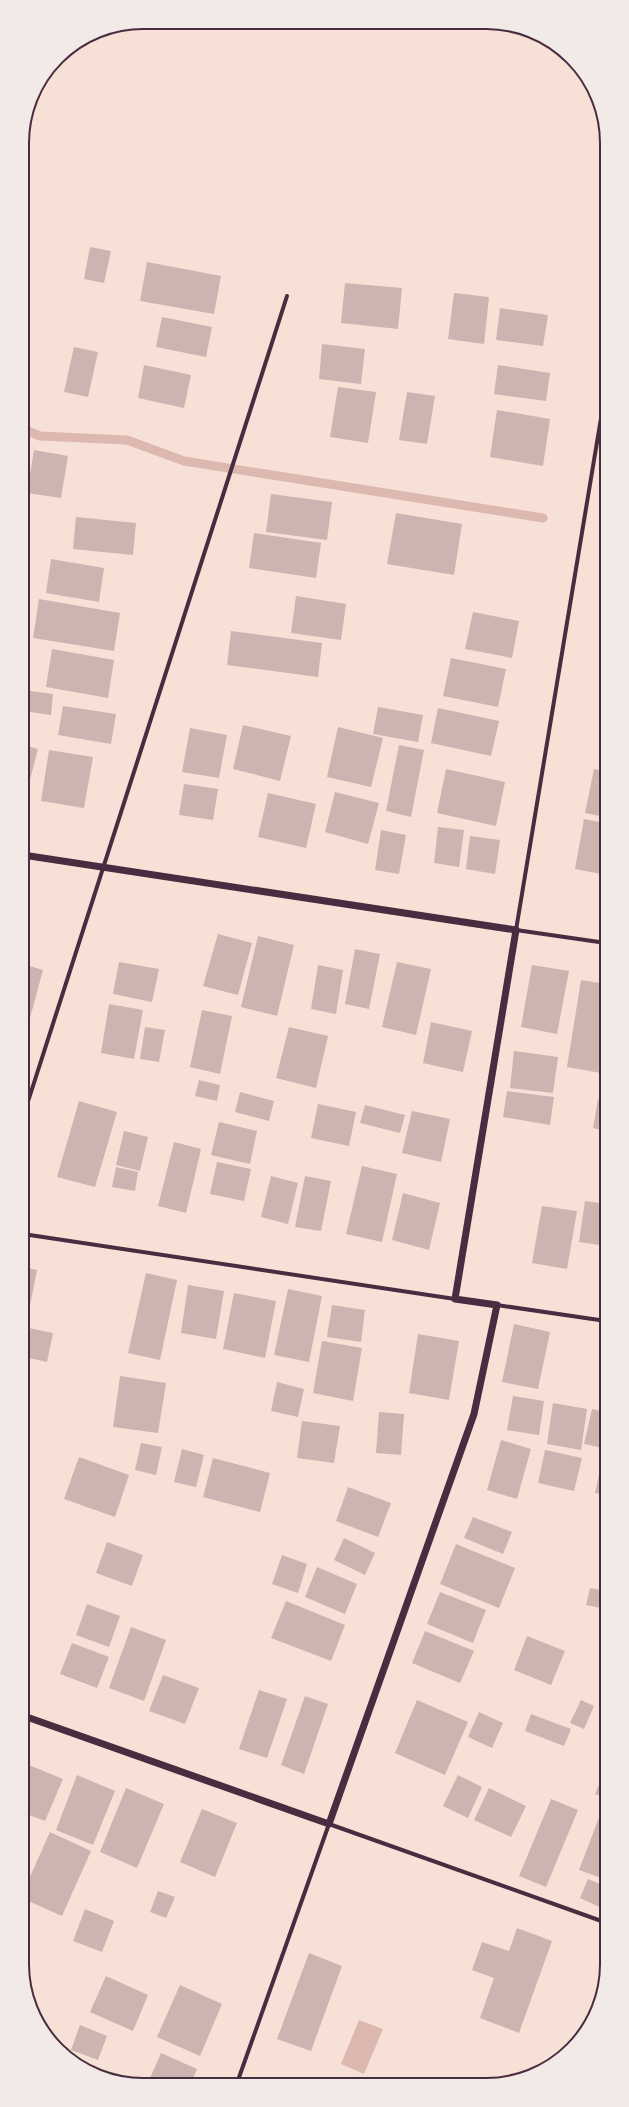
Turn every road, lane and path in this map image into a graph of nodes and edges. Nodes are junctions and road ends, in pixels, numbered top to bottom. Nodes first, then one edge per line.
1 (287, 296) dead end
2 (600, 424) edge
3 (29, 856) edge
4 (103, 867) junction
5 (516, 930) junction
6 (600, 942) edge
7 (29, 1097) edge
8 (29, 1235) edge
9 (455, 1299) junction
10 (497, 1305) junction
11 (600, 1320) edge
12 (29, 1718) edge
13 (329, 1824) junction
14 (600, 1921) edge
15 (239, 2078) edge

1 - 4 street
2 - 5 street
3 - 4 street
4 - 5 street
4 - 7 street
5 - 6 street
5 - 9 street
8 - 9 street
9 - 10 street
10 - 11 street
10 - 13 street
12 - 13 street
13 - 14 street
13 - 15 street

